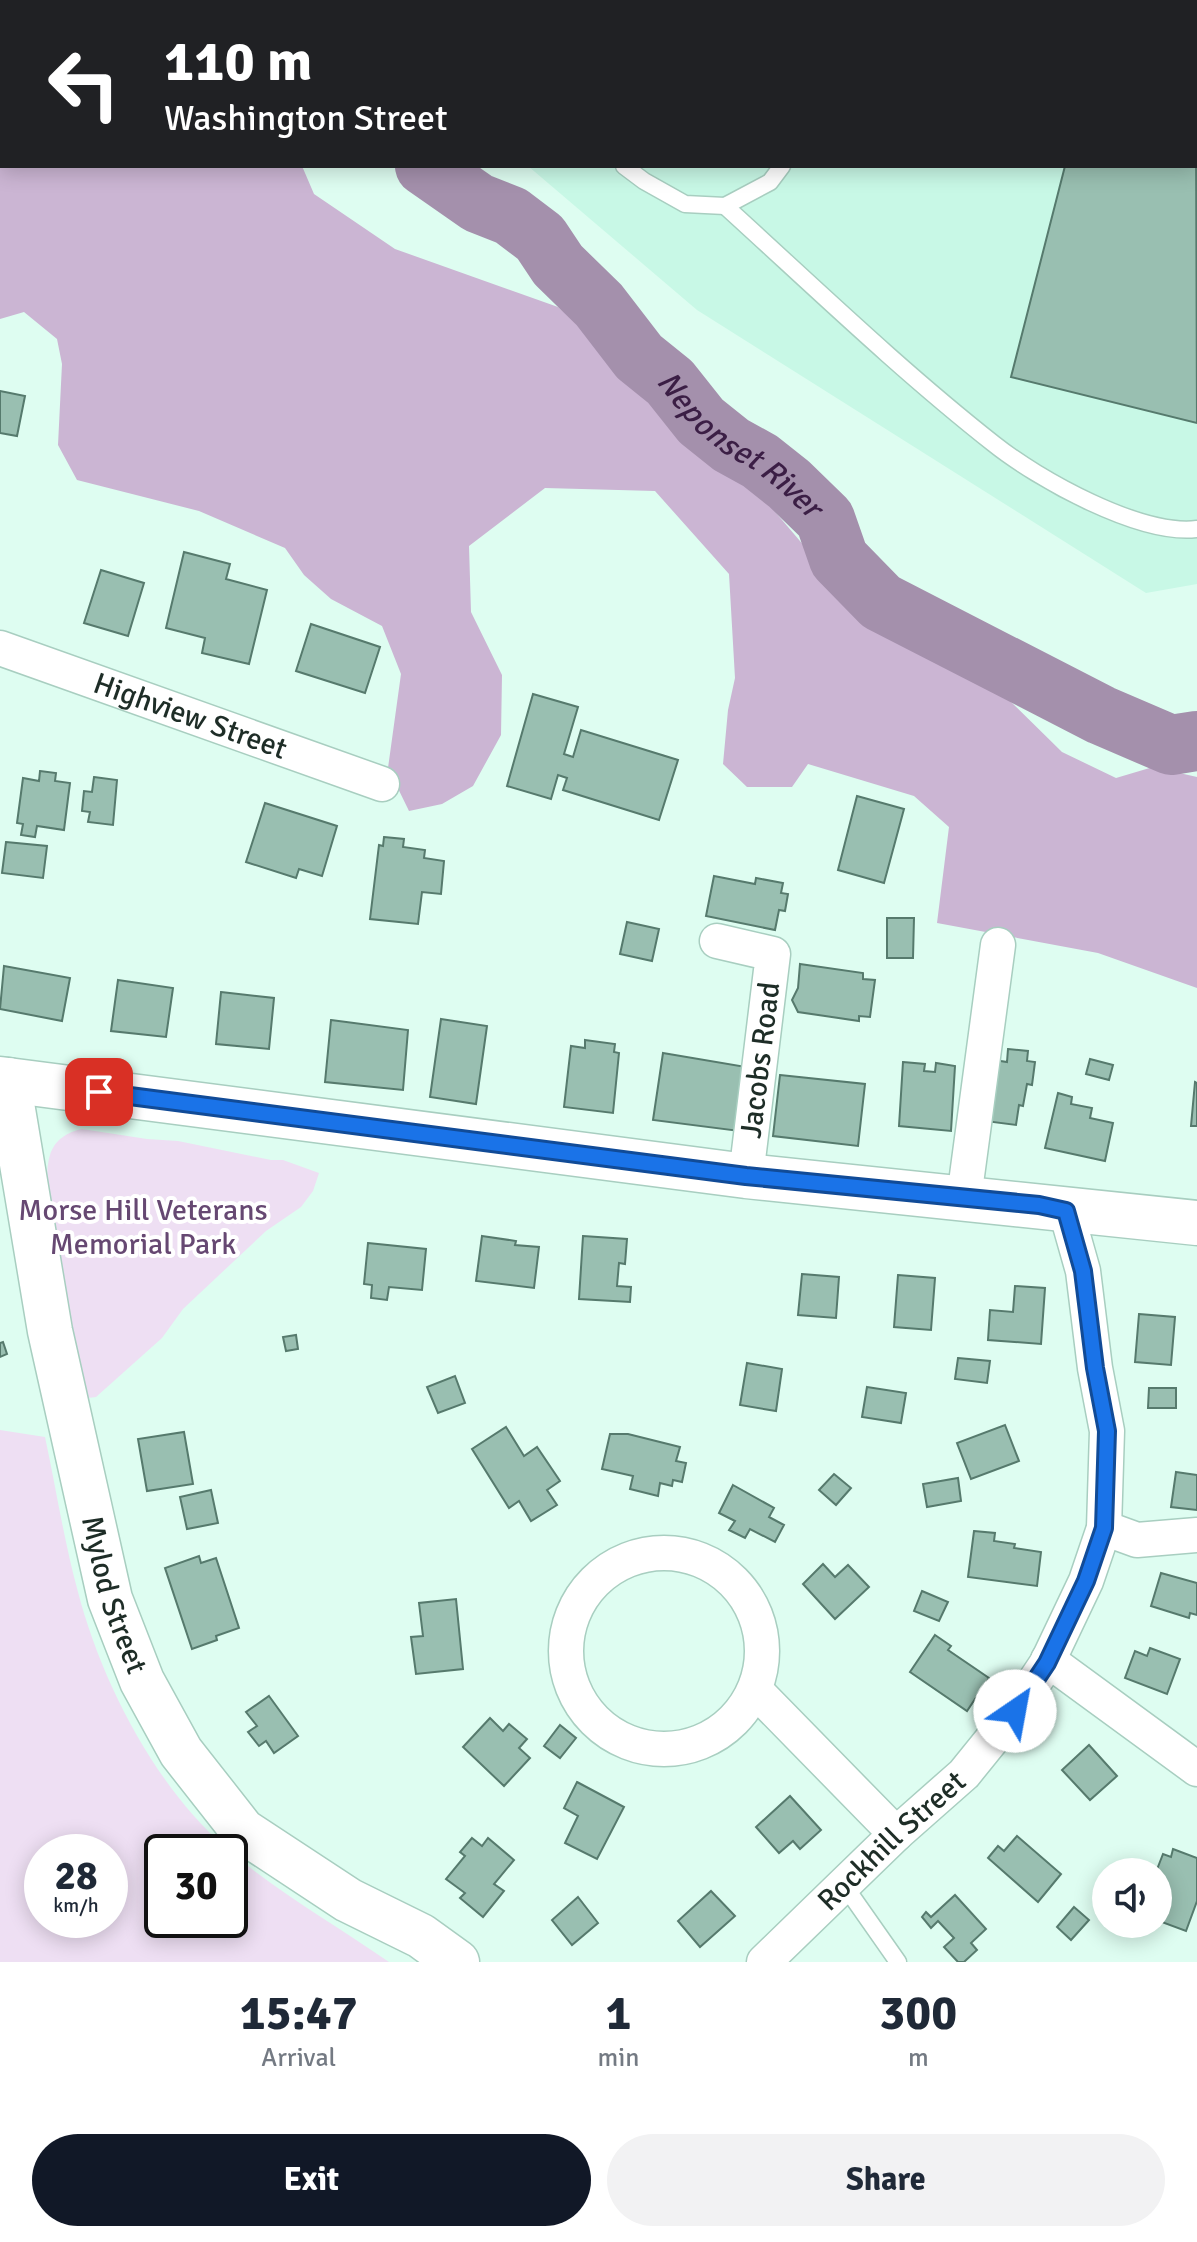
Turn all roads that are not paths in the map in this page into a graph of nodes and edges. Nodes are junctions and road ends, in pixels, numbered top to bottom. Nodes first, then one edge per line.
1 (627, 168) edge
2 (780, 168) edge
3 (725, 206) junction
4 (1197, 529) edge
5 (0, 648) edge
6 (382, 784) dead end
7 (717, 941) dead end
8 (998, 945) dead end
9 (4, 1080) edge
10 (746, 1176) junction
11 (964, 1198) junction
12 (1066, 1211) junction
13 (1197, 1223) edge
14 (1104, 1528) junction
15 (1197, 1535) edge
16 (1048, 1660) junction
17 (755, 1690) junction
18 (1197, 1769) edge
19 (896, 1834) junction
20 (844, 1885) junction
21 (457, 1962) edge
22 (764, 1962) edge
23 (898, 1962) edge

1 - 3 lane
2 - 3 lane
3 - 4 lane
5 - 6 street, Highview Street
7 - 10 street, Jacobs Road
8 - 11 street
9 - 10 main road
9 - 21 main road, Mylod Street
10 - 11 main road
11 - 12 main road
12 - 13 main road
12 - 14 street, Rockhill Street
14 - 15 street
14 - 16 street, Rockhill Street
16 - 18 street
16 - 19 street, Rockhill Street
17 - 17 street
17 - 19 street
19 - 20 street, Rockhill Street
20 - 22 street, Rockhill Street
20 - 23 lane

